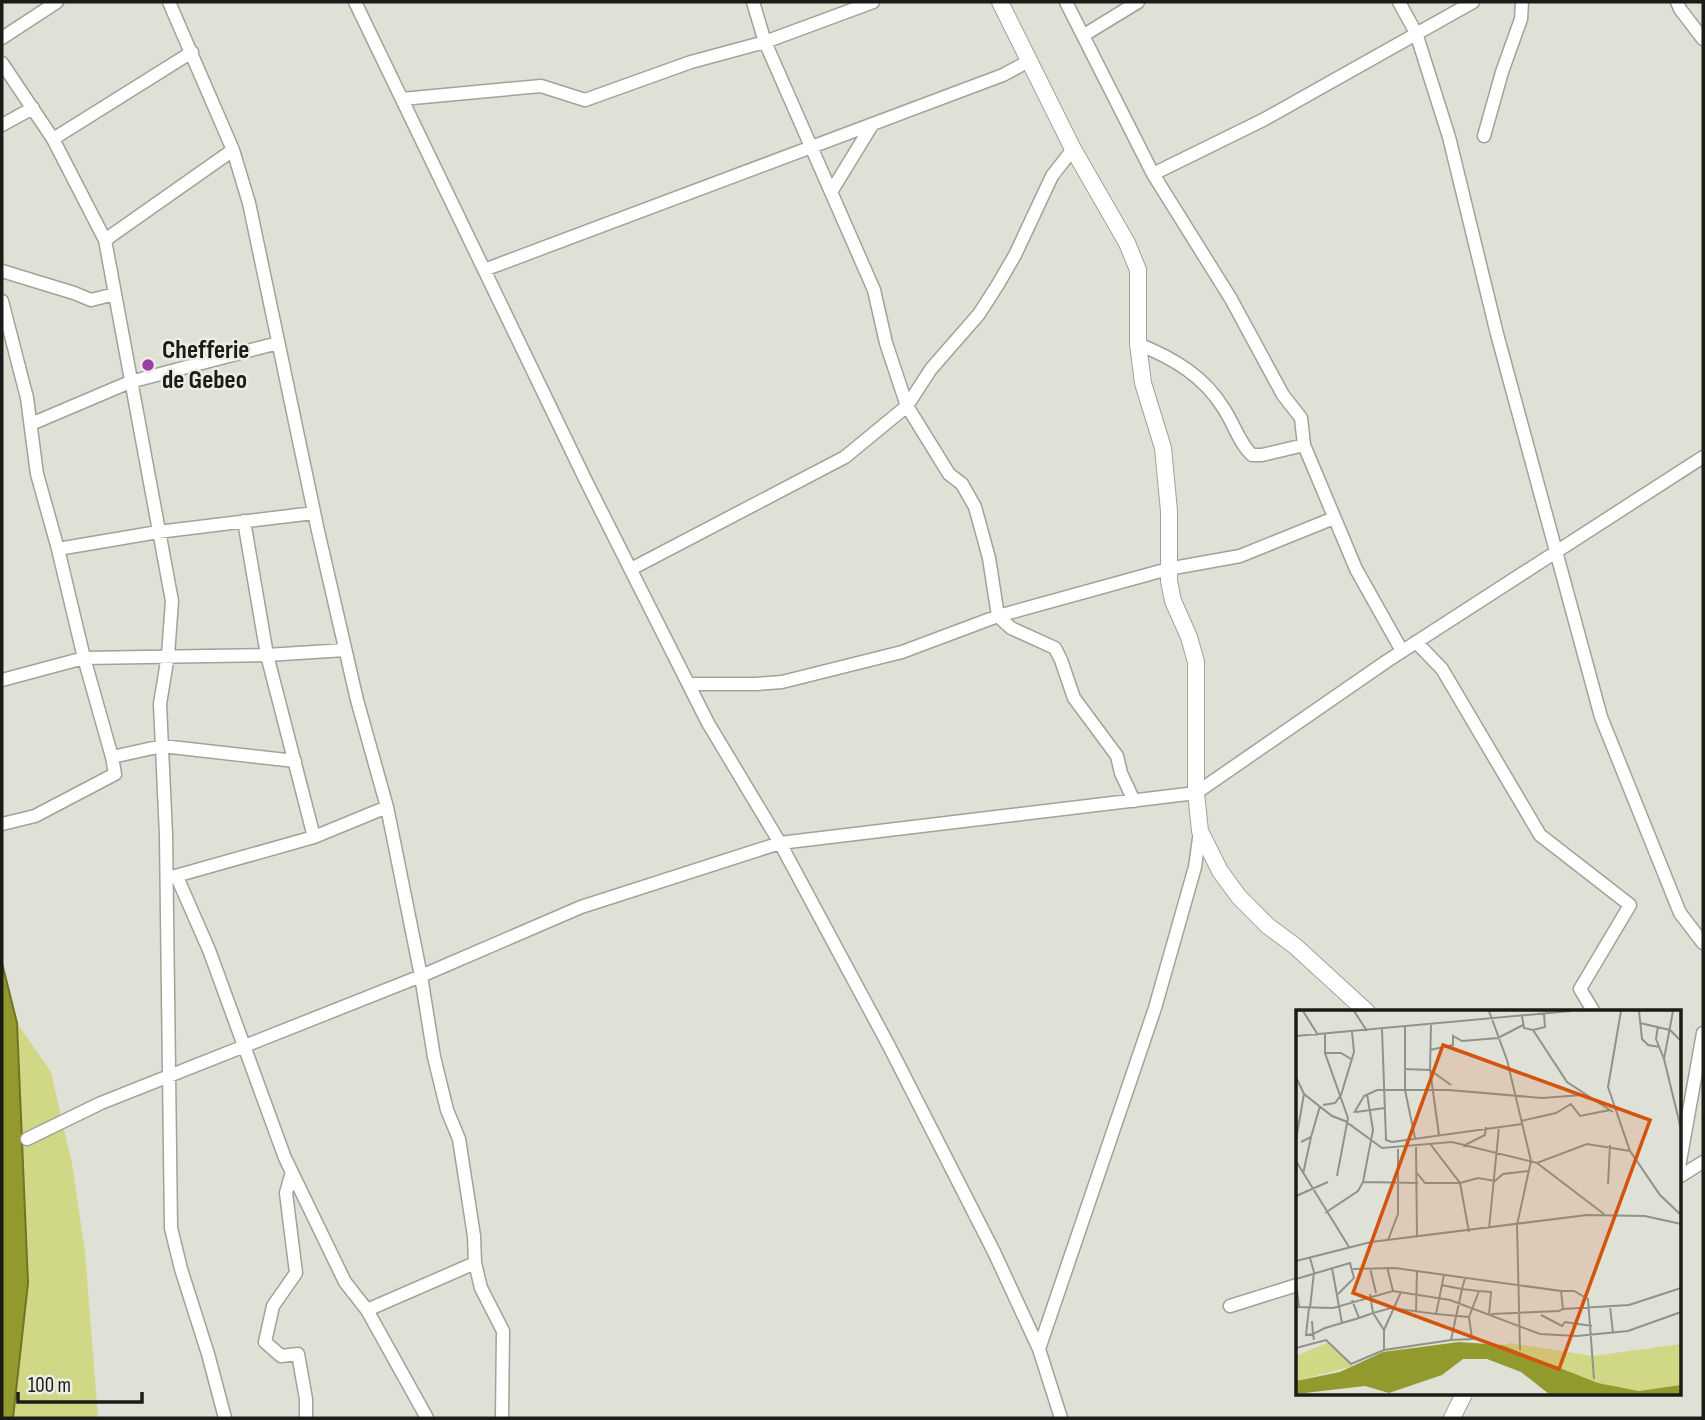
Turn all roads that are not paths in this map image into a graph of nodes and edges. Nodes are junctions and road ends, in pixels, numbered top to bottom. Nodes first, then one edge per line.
1 (57, 2) edge
2 (169, 2) edge
3 (355, 2) edge
4 (753, 2) edge
5 (873, 2) edge
6 (1000, 2) edge
7 (1066, 2) edge
8 (1138, 2) edge
9 (1399, 2) edge
10 (1473, 2) edge
11 (1522, 2) edge
12 (1677, 2) edge
13 (1416, 33) junction
14 (1084, 36) junction
15 (2, 38) edge
16 (1703, 39) edge
17 (765, 42) junction
18 (192, 52) junction
19 (1029, 61) junction
20 (2, 63) edge
21 (402, 99) junction
22 (33, 108) junction
23 (2, 125) edge
24 (872, 125) junction
25 (1484, 136) dead end
26 (53, 139) junction
27 (811, 147) junction
28 (233, 149) junction
29 (1073, 149) junction
30 (1153, 174) junction
31 (831, 192) junction
32 (105, 240) junction
33 (484, 270) junction
34 (2, 271) edge
35 (114, 294) junction
36 (2, 301) edge
37 (278, 343) junction
38 (1138, 344) junction
39 (130, 382) junction
40 (907, 407) junction
41 (31, 424) junction
42 (1304, 445) junction
43 (1703, 457) edge
44 (314, 513) junction
45 (1334, 518) junction
46 (244, 522) junction
47 (158, 532) junction
48 (58, 549) junction
49 (1557, 551) junction
50 (631, 569) junction
51 (1168, 569) junction
52 (998, 615) junction
53 (1416, 642) junction
54 (345, 650) junction
55 (1402, 651) junction
56 (168, 655) junction
57 (267, 655) junction
58 (85, 658) junction
59 (2, 680) edge
60 (689, 684) junction
61 (162, 746) junction
62 (112, 757) junction
63 (295, 761) junction
64 (1195, 793) junction
65 (1134, 801) junction
66 (387, 807) junction
67 (2, 824) edge
68 (1200, 831) junction
69 (314, 837) junction
70 (780, 843) junction
71 (172, 877) junction
72 (1703, 943) edge
73 (421, 976) junction
74 (1361, 1009) edge
75 (1593, 1010) edge
76 (1703, 1033) edge
77 (243, 1046) junction
78 (171, 1075) junction
79 (27, 1139) dead end
80 (1680, 1152) edge
81 (1703, 1162) edge
82 (292, 1172) junction
83 (1680, 1176) edge
84 (475, 1263) junction
85 (1296, 1285) edge
86 (1230, 1306) dead end
87 (366, 1310) junction
88 (1039, 1349) junction
89 (1463, 1396) edge
90 (225, 1418) edge
91 (306, 1418) edge
92 (427, 1418) edge
93 (502, 1418) edge
94 (1061, 1418) edge
95 (1452, 1418) edge

1 - 15 street
2 - 18 street
3 - 21 street
4 - 17 street
5 - 17 street
6 - 19 main road
7 - 14 street
8 - 14 street
9 - 13 street
10 - 13 street
11 - 25 street
12 - 16 street
13 - 30 street
13 - 49 street
14 - 30 street
17 - 21 street
17 - 27 street
18 - 26 street
18 - 28 street
19 - 24 street
19 - 29 main road
20 - 22 street
21 - 33 street
22 - 23 street
22 - 26 street
24 - 27 street
24 - 31 street
26 - 32 street
27 - 31 street
27 - 33 street
28 - 32 street
28 - 37 street
29 - 38 main road
29 - 40 street
30 - 42 street
31 - 40 street
32 - 35 street
33 - 50 street
34 - 35 street
35 - 39 street
36 - 41 street
37 - 39 street
37 - 44 street
38 - 42 street
38 - 51 main road
39 - 41 street
39 - 47 street
40 - 50 street
40 - 52 street
41 - 48 street
42 - 45 street
43 - 49 street
44 - 46 street
44 - 54 street
45 - 51 street
45 - 55 street
46 - 47 street
46 - 57 street
47 - 48 street
47 - 56 street
48 - 58 street
49 - 53 street
49 - 72 street
50 - 60 street
51 - 52 street
51 - 64 main road
52 - 60 street
52 - 65 street
53 - 55 street
53 - 75 street
54 - 57 street
54 - 66 street
55 - 64 street
56 - 57 street
56 - 58 street
56 - 61 street
57 - 63 street
58 - 59 street
58 - 62 street
60 - 70 street
61 - 62 street
61 - 63 street
61 - 71 street
62 - 67 street
63 - 69 street
64 - 65 street
64 - 68 main road
65 - 70 street
66 - 69 street
66 - 73 street
68 - 74 main road
68 - 88 street
69 - 71 street
70 - 73 street
70 - 88 street
71 - 77 street
71 - 78 street
73 - 77 street
73 - 84 street
76 - 80 street
77 - 78 street
77 - 82 street
78 - 79 street
78 - 90 street
81 - 83 street
82 - 87 street
82 - 91 street
84 - 87 street
84 - 93 street
85 - 86 street
87 - 92 street
88 - 94 street
89 - 95 main road

